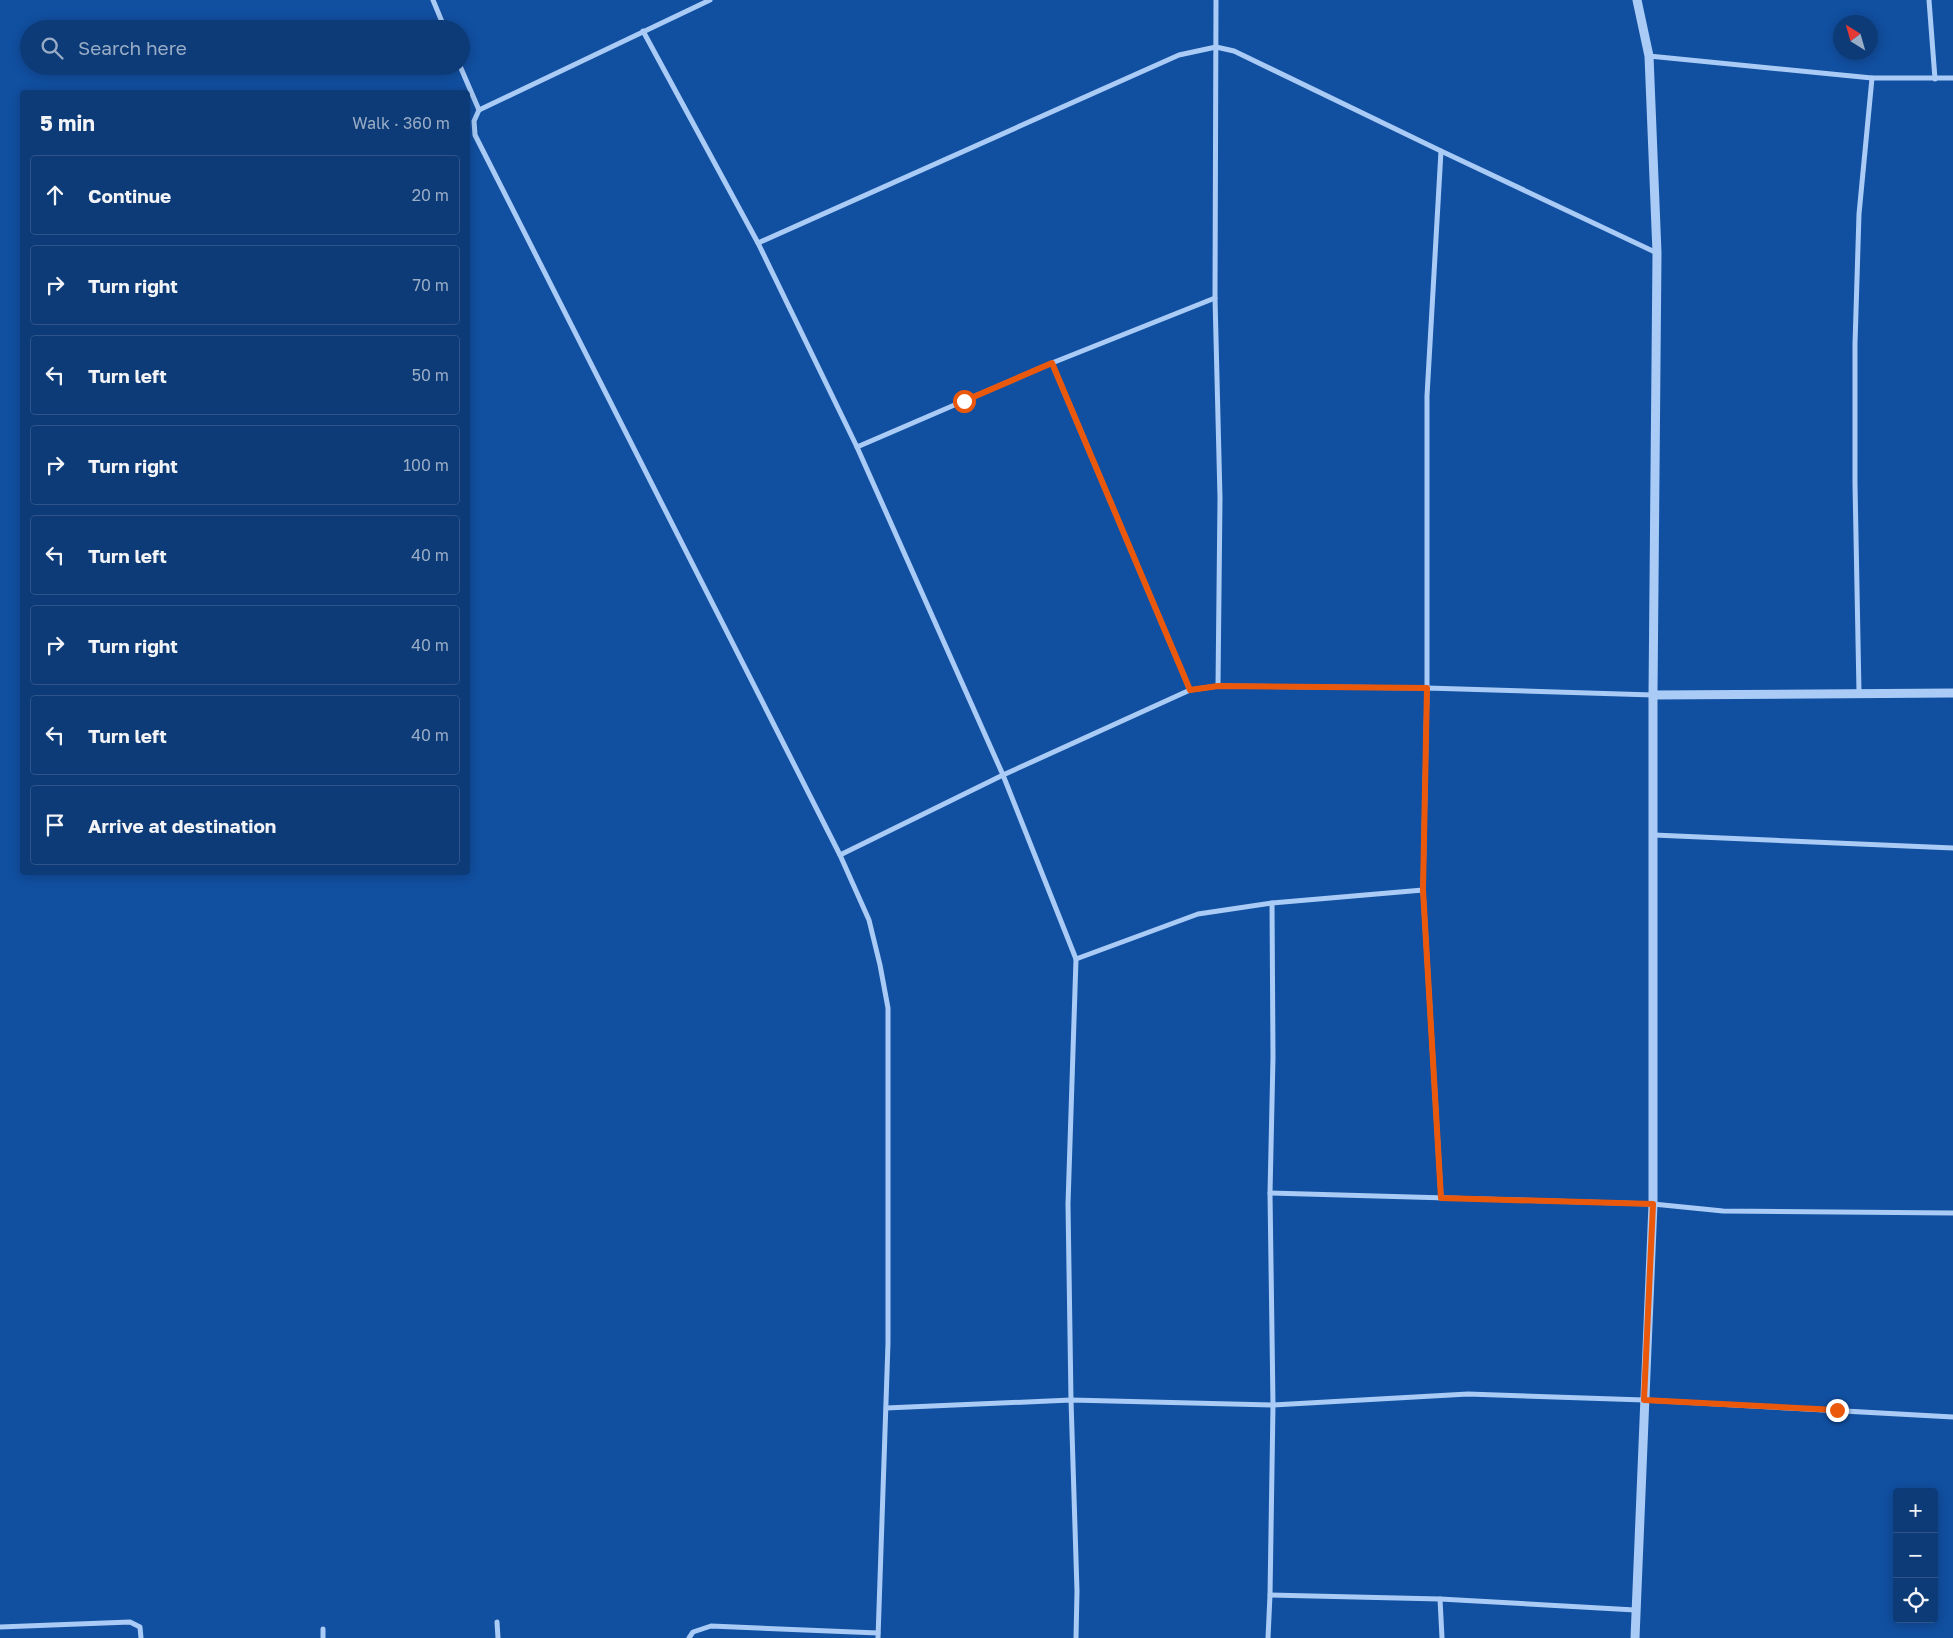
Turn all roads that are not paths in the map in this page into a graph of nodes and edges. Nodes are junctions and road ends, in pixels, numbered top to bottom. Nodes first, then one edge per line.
1 (433, 0) edge
2 (710, 0) edge
3 (1216, 0) edge
4 (1637, 0) edge
5 (1929, 0) edge
6 (441, 20) edge
7 (643, 31) junction
8 (1216, 47) junction
9 (1649, 56) junction
10 (464, 75) edge
11 (1872, 78) junction
12 (1953, 78) edge
13 (1935, 79) junction
14 (479, 110) junction
15 (1441, 151) junction
16 (758, 243) junction
17 (1657, 253) junction
18 (1215, 298) junction
19 (1052, 363) junction
20 (857, 446) junction
21 (1218, 686) junction
22 (1427, 688) junction
23 (1190, 690) junction
24 (1859, 692) junction
25 (1953, 692) edge
26 (1653, 696) junction
27 (1003, 775) junction
28 (1654, 835) junction
29 (1953, 848) edge
30 (840, 855) junction
31 (1423, 890) junction
32 (1272, 903) junction
33 (1076, 959) junction
34 (1270, 1193) junction
35 (1441, 1198) junction
36 (1653, 1204) junction
37 (1953, 1213) edge
38 (1071, 1400) junction
39 (1644, 1400) junction
40 (1273, 1405) junction
41 (886, 1408) junction
42 (1953, 1417) edge
43 (1270, 1595) junction
44 (1440, 1599) junction
45 (1635, 1610) junction
46 (497, 1622) dead end
47 (0, 1627) edge
48 (323, 1629) dead end
49 (878, 1635) edge
50 (141, 1638) edge
51 (323, 1638) edge
52 (498, 1638) edge
53 (689, 1638) edge
54 (1076, 1638) edge
55 (1268, 1638) edge
56 (1442, 1638) edge
57 (1635, 1638) edge

1 - 6 street
2 - 7 street
3 - 8 street
4 - 9 street
5 - 13 street
7 - 14 street
7 - 16 street
8 - 15 street
8 - 16 street
8 - 18 street
9 - 11 street
9 - 17 street
10 - 14 street
11 - 13 street
11 - 24 street
12 - 13 street
14 - 30 street
15 - 17 street
15 - 22 street
16 - 20 street
17 - 26 street
18 - 19 street
18 - 21 street
19 - 20 street
19 - 23 street
20 - 27 street
21 - 22 street
21 - 23 street
22 - 26 street
22 - 31 street
23 - 27 street
24 - 25 street
24 - 26 street
26 - 28 street
27 - 30 street
27 - 33 street
28 - 29 street
28 - 36 street
30 - 41 street
31 - 32 street
31 - 35 street
32 - 33 street
32 - 34 street
33 - 38 street
34 - 35 street
34 - 40 street
35 - 36 street
36 - 37 street
36 - 39 street
38 - 40 street
38 - 41 street
38 - 54 street
39 - 40 street
39 - 42 street
39 - 45 street
40 - 43 street
41 - 49 street
43 - 44 street
43 - 55 street
44 - 45 street
44 - 56 street
45 - 57 street
46 - 52 street
47 - 50 street
48 - 51 street
49 - 53 street

